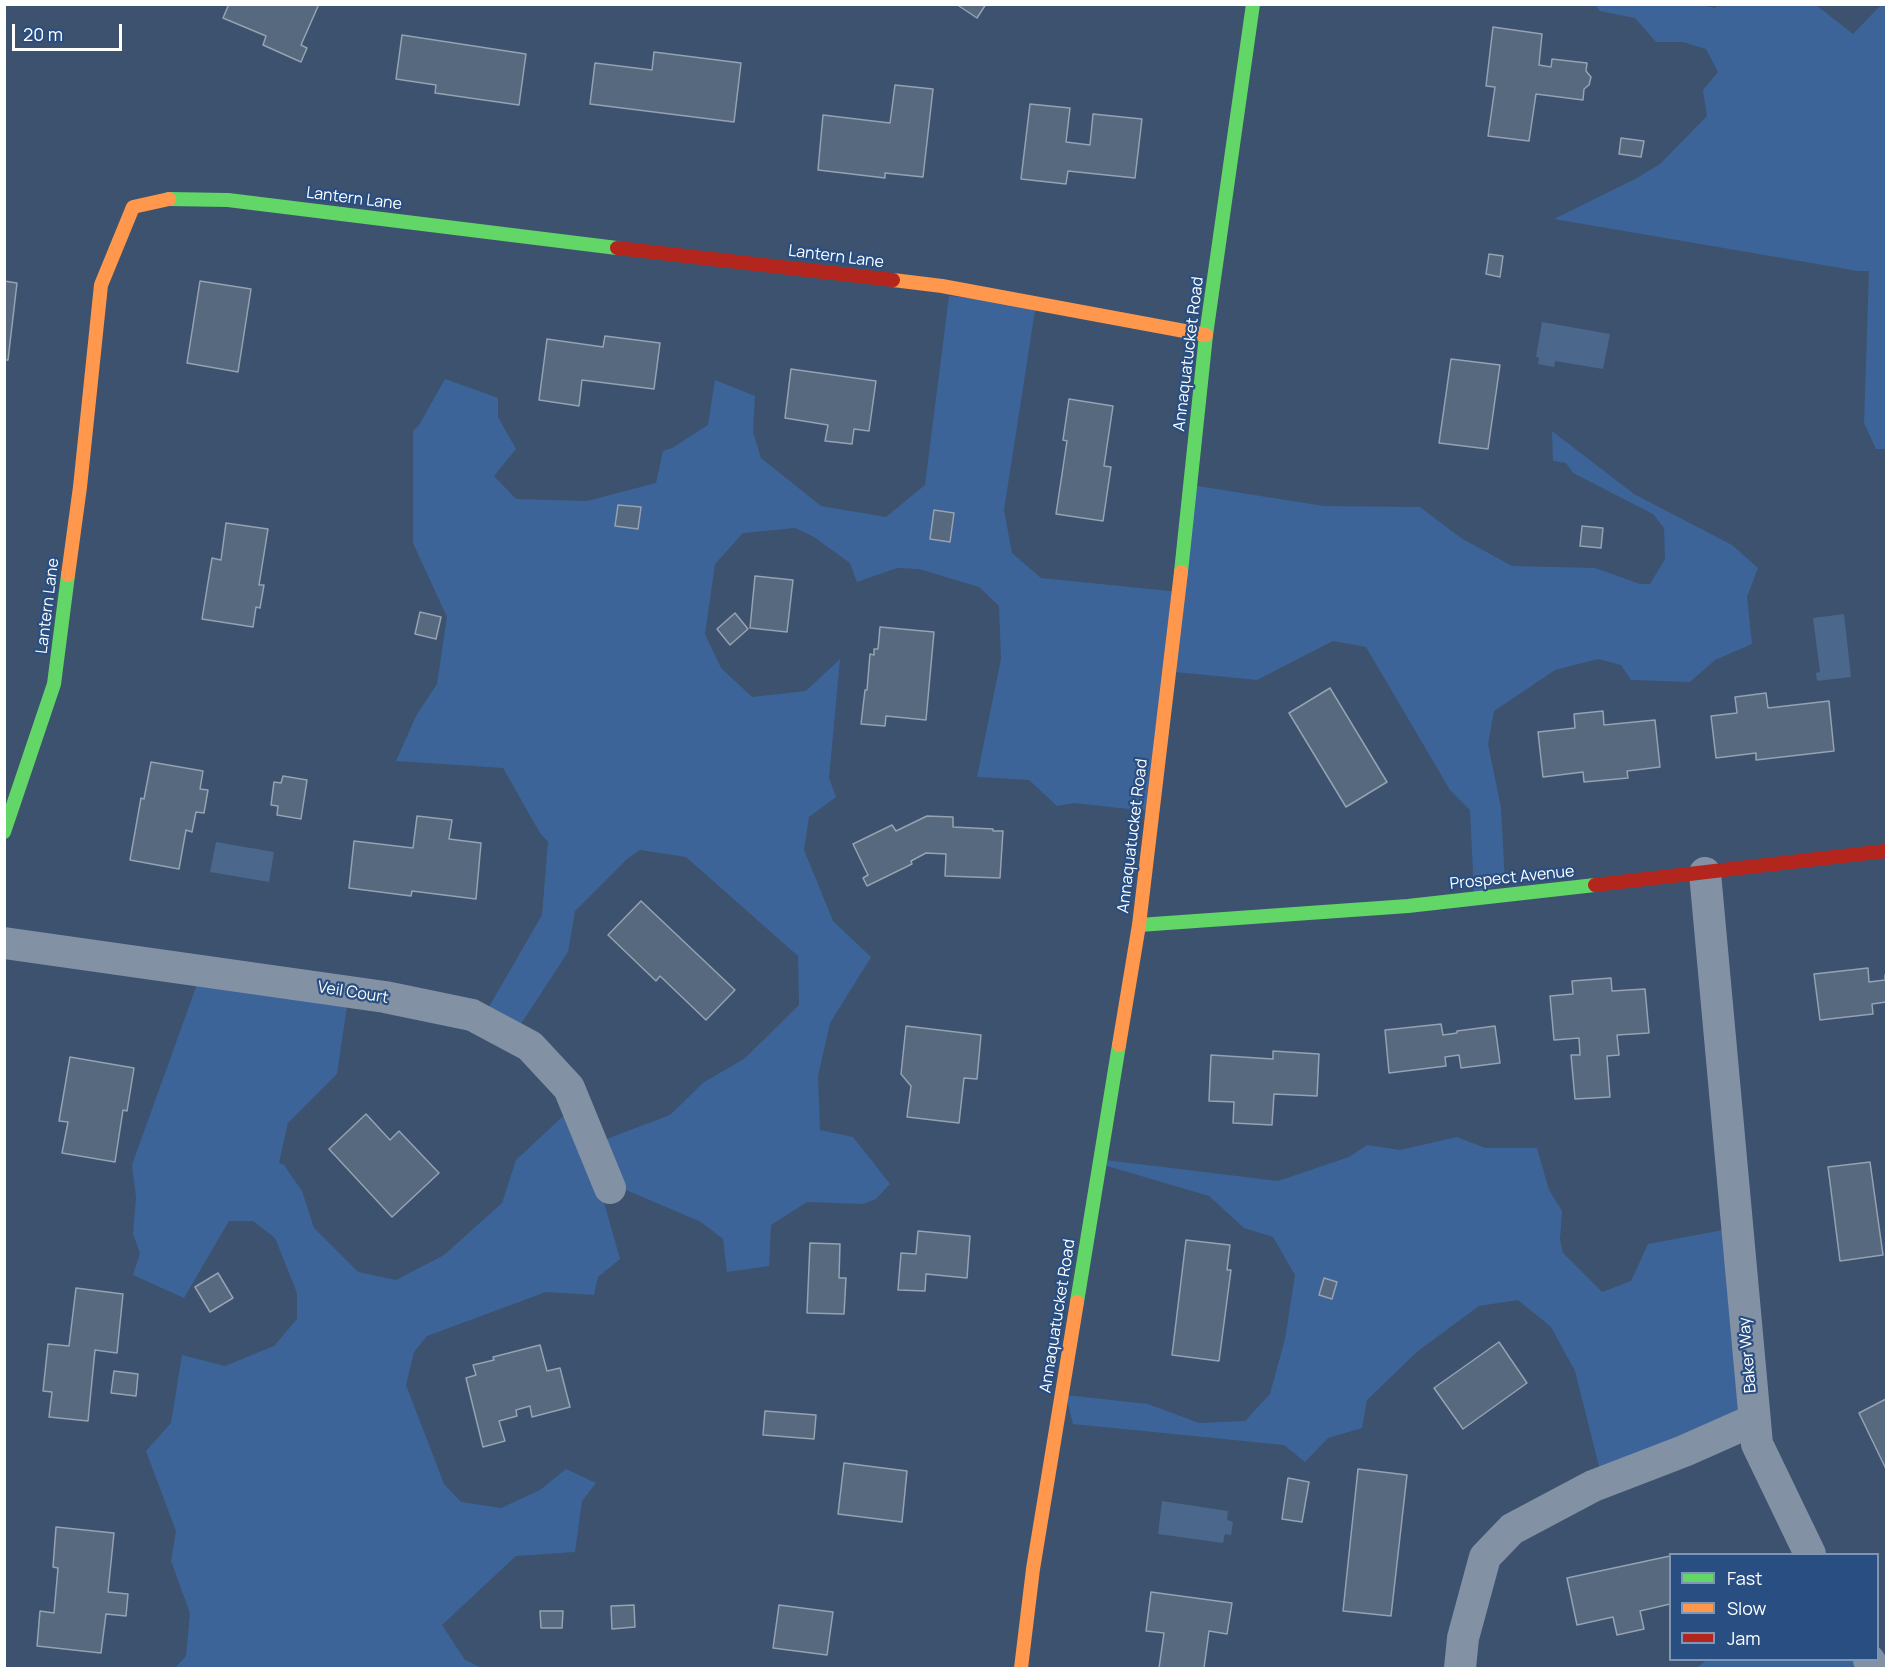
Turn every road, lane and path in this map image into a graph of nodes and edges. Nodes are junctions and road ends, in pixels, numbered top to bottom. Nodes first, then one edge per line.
1 (1253, 4) edge
2 (1206, 335) junction
3 (4, 832) edge
4 (1887, 851) edge
5 (1705, 873) junction
6 (1139, 925) junction
7 (4, 943) edge
8 (610, 1188) dead end
9 (1754, 1420) junction
10 (1810, 1553) edge
11 (1022, 1668) edge
12 (1460, 1668) edge

1 - 2 street, Annaquatucket Road
2 - 3 street, Lantern Lane
2 - 6 street, Annaquatucket Road
4 - 5 street, Prospect Avenue
5 - 6 street, Prospect Avenue
5 - 9 street, Baker Way
6 - 11 street, Annaquatucket Road
7 - 8 street, Veil Court
9 - 10 street, Baker Way
9 - 12 street

